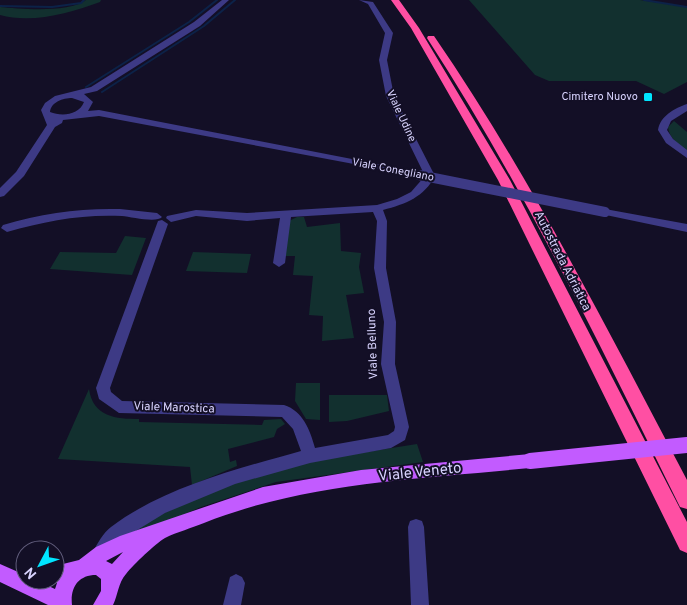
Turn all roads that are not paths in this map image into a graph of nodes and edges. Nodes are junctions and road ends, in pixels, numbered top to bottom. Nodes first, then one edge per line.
1 (226, 0) edge
2 (362, 0) edge
3 (395, 0) edge
4 (404, 0) edge
5 (94, 90) junction
6 (72, 95) junction
7 (89, 100) junction
8 (687, 107) edge
9 (46, 113) junction
10 (99, 113) junction
11 (73, 116) junction
12 (52, 125) junction
13 (687, 155) edge
14 (0, 194) edge
15 (377, 208) junction
16 (286, 215) junction
17 (163, 220) junction
18 (687, 228) edge
19 (2, 230) edge
20 (279, 262) dead end
21 (687, 446) edge
22 (310, 456) junction
23 (687, 500) edge
24 (131, 523) junction
25 (416, 528) dead end
26 (159, 532) junction
27 (124, 542) junction
28 (687, 543) edge
29 (102, 552) junction
30 (82, 568) junction
31 (65, 573) edge
32 (2, 575) edge
33 (15, 576) edge
34 (236, 583) dead end
35 (110, 590) edge
36 (62, 604) edge
37 (232, 605) edge
38 (420, 605) edge

1 - 5 street
2 - 15 street, Viale Udine
3 - 28 highway, Autostrada Adriatica
4 - 23 highway, Autostrada Adriatica
5 - 6 street
5 - 7 street
6 - 7 street
6 - 9 street
7 - 10 street
7 - 11 street
8 - 13 street
9 - 11 street
9 - 12 street
10 - 11 street, Viale Conegliano
10 - 18 street, Viale Conegliano, bridge
11 - 12 street
12 - 14 street
15 - 16 street
15 - 22 street, Viale Belluno
16 - 17 street
16 - 20 street
17 - 19 street
17 - 22 street, Viale Marostica
21 - 26 main road, Viale Veneto, bridge
22 - 24 street, Viale Belluno
24 - 27 street
24 - 29 street, Viale Belluno
25 - 38 street
26 - 27 main road, Viale Veneto
26 - 35 main road, Viale Veneto
27 - 29 main road, Viale Veneto
27 - 35 main road
29 - 30 main road, Viale Veneto
30 - 31 main road, Viale Veneto
30 - 35 main road
30 - 36 main road
32 - 33 main road
32 - 36 main road
34 - 37 street

